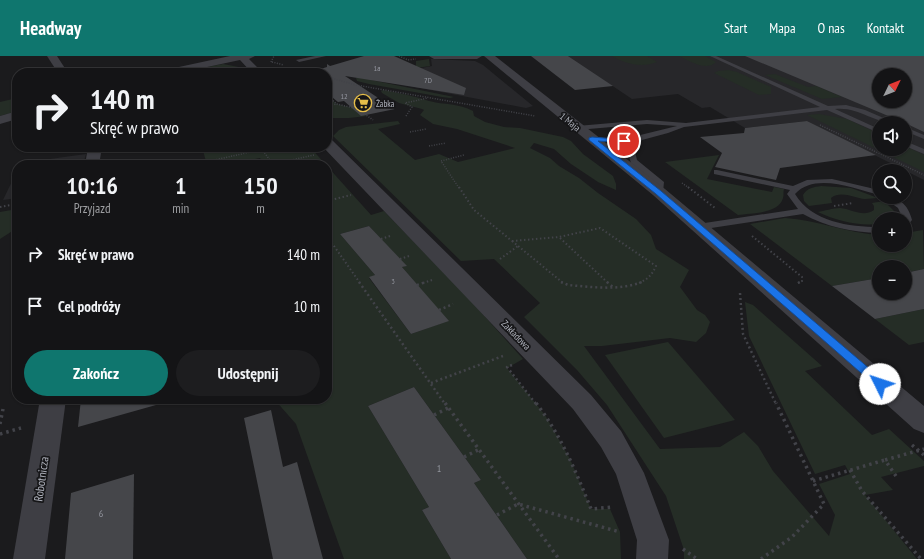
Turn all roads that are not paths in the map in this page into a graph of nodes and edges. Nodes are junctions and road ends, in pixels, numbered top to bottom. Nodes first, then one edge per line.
1 (52, 56) edge
2 (218, 56) edge
3 (324, 56) edge
4 (434, 56) edge
5 (477, 56) edge
6 (489, 56) edge
7 (712, 56) edge
8 (245, 57) edge
9 (230, 59) junction
10 (299, 60) dead end
11 (60, 68) edge
12 (188, 68) edge
13 (254, 68) edge
14 (827, 108) junction
15 (12, 116) edge
16 (875, 116) edge
17 (0, 120) edge
18 (686, 125) junction
19 (577, 128) junction
20 (872, 128) edge
21 (912, 132) edge
22 (924, 136) edge
23 (640, 138) junction
24 (592, 139) junction
25 (912, 146) edge
26 (332, 148) edge
27 (924, 152) edge
28 (717, 172) dead end
29 (794, 188) junction
30 (872, 191) edge
31 (659, 192) junction
32 (899, 204) edge
33 (804, 211) junction
34 (907, 212) edge
35 (698, 227) junction
36 (872, 230) edge
37 (52, 404) edge
38 (924, 422) edge
39 (652, 550) edge
40 (29, 559) edge

1 - 11 street
2 - 9 street
3 - 10 lane
4 - 5 street
6 - 19 street, 1 Maja
7 - 14 lane
8 - 9 street
8 - 13 street
9 - 12 street
14 - 16 lane
14 - 18 lane
14 - 20 lane
15 - 17 street
18 - 19 lane
18 - 23 lane
19 - 24 street, 1 Maja
21 - 22 lane
23 - 24 lane
23 - 31 lane
24 - 31 street, 1 Maja
25 - 27 lane
26 - 39 street, Zakładowa
28 - 29 lane
29 - 30 lane
29 - 33 lane
31 - 35 street, 1 Maja
32 - 34 lane
33 - 35 lane
33 - 36 lane
35 - 38 street, 1 Maja
37 - 40 street, Robotnicza

